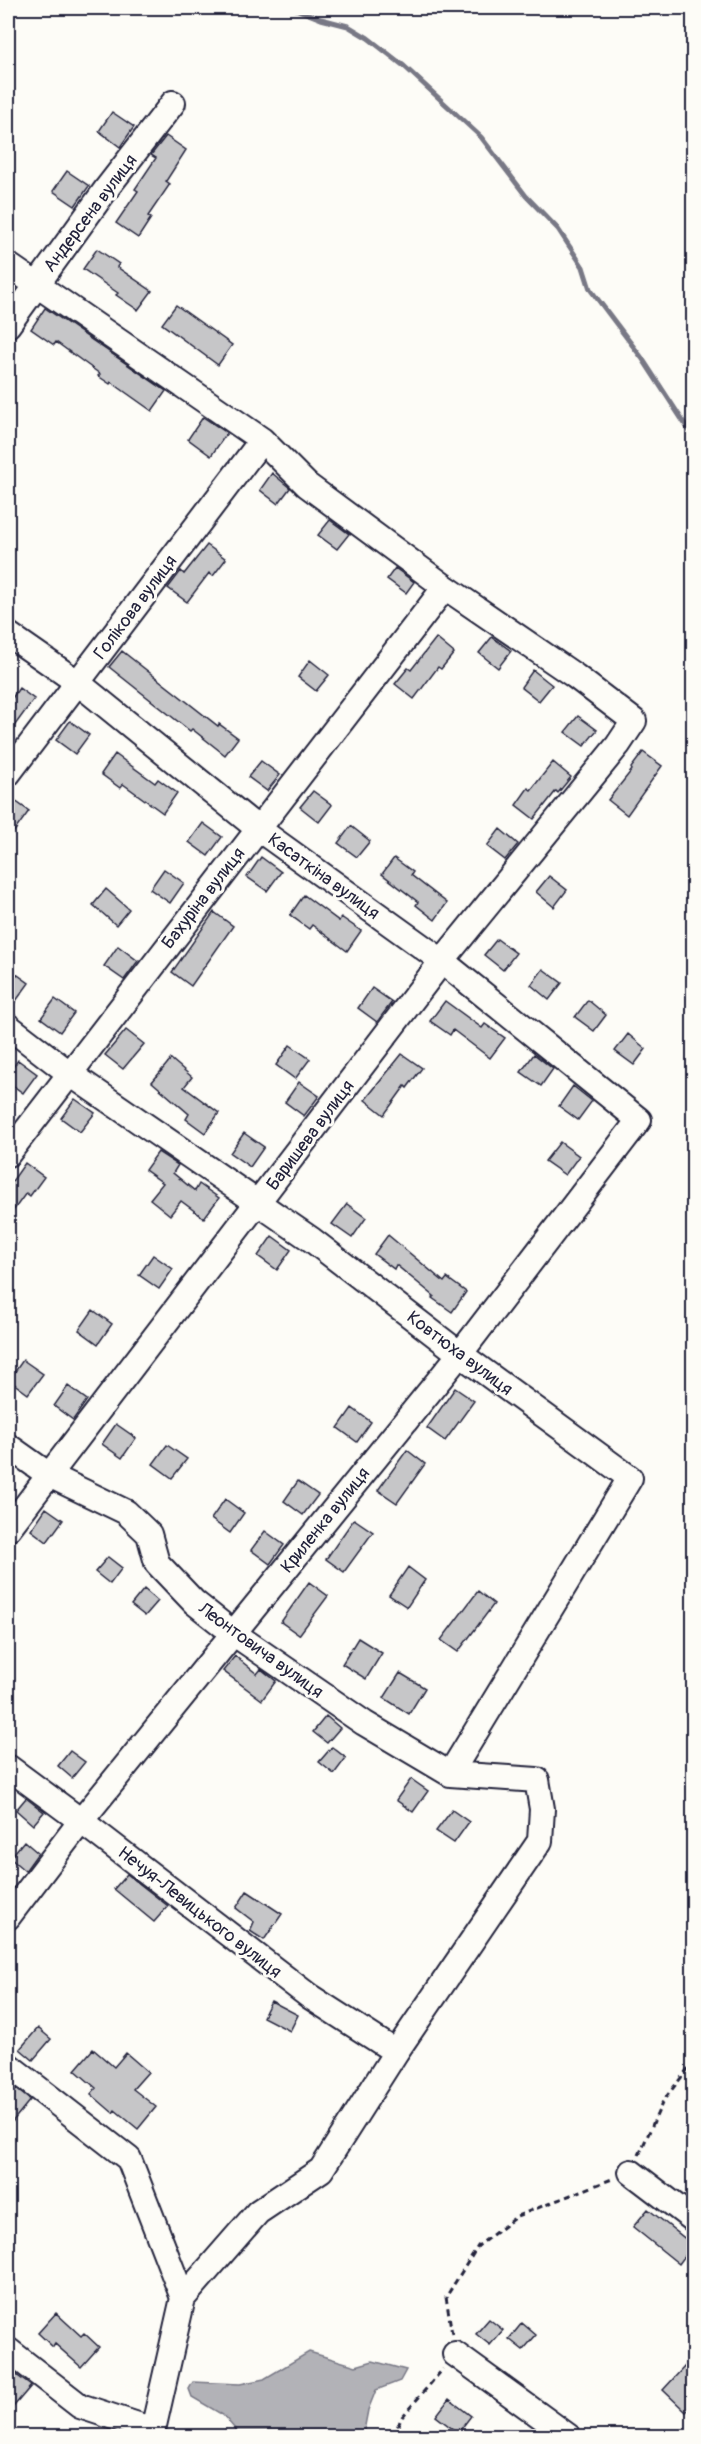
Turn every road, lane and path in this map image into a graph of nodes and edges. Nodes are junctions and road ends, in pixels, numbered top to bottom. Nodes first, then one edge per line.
1 (173, 103) dead end
2 (8, 265) edge
3 (36, 286) junction
4 (8, 325) edge
5 (262, 440) junction
6 (445, 587) junction
7 (8, 634) edge
8 (77, 682) junction
9 (8, 774) edge
10 (257, 828) junction
11 (442, 961) junction
12 (8, 1026) edge
13 (69, 1073) junction
14 (639, 1120) joint
15 (8, 1154) edge
16 (260, 1202) junction
17 (460, 1354) junction
18 (8, 1446) edge
19 (49, 1475) junction
20 (8, 1529) edge
21 (233, 1633) junction
22 (8, 1767) edge
23 (450, 1774) junction
24 (81, 1821) junction
25 (8, 1917) edge
26 (396, 2052) junction
27 (693, 2061) edge
28 (8, 2065) edge
29 (631, 2172) junction
30 (693, 2220) edge
31 (183, 2298) junction
32 (8, 2350) edge
33 (455, 2354) junction
34 (393, 2436) edge
35 (568, 2436) edge

1 - 3 street, Андерсена вулиця
2 - 3 street
3 - 4 street, Андерсена вулиця
3 - 5 street
5 - 6 street
5 - 8 street, Голікова вулиця
6 - 10 street, Бахуріна вулиця
6 - 11 street, Баришева вулиця
7 - 8 street, Касаткіна вулиця
8 - 9 street, Голікова вулиця
8 - 10 street, Касаткіна вулиця
10 - 11 street, Касаткіна вулиця
10 - 13 street, Бахуріна вулиця
11 - 14 street, Касаткіна вулиця
11 - 16 street, Баришева вулиця
12 - 13 street, Ковтюха вулиця
13 - 15 street, Бахуріна вулиця
13 - 16 street, Ковтюха вулиця
14 - 17 street, Криленка вулиця
16 - 17 street, Ковтюха вулиця
16 - 19 street, Баришева вулиця
17 - 21 street, Криленка вулиця
17 - 23 street, Ковтюха вулиця
18 - 19 street, Леонтовича вулиця
19 - 20 street, Баришева вулиця
19 - 21 street, Леонтовича вулиця
21 - 23 street, Леонтовича вулиця
21 - 24 street, Криленка вулиця
22 - 24 street, Нечуя-Левицького вулиця
23 - 26 street
24 - 25 street, Криленка вулиця
24 - 26 street, Нечуя-Левицького вулиця
26 - 31 street
27 - 29 path
28 - 31 street
29 - 30 street
29 - 33 path
31 - 32 street
33 - 34 path
33 - 35 street

